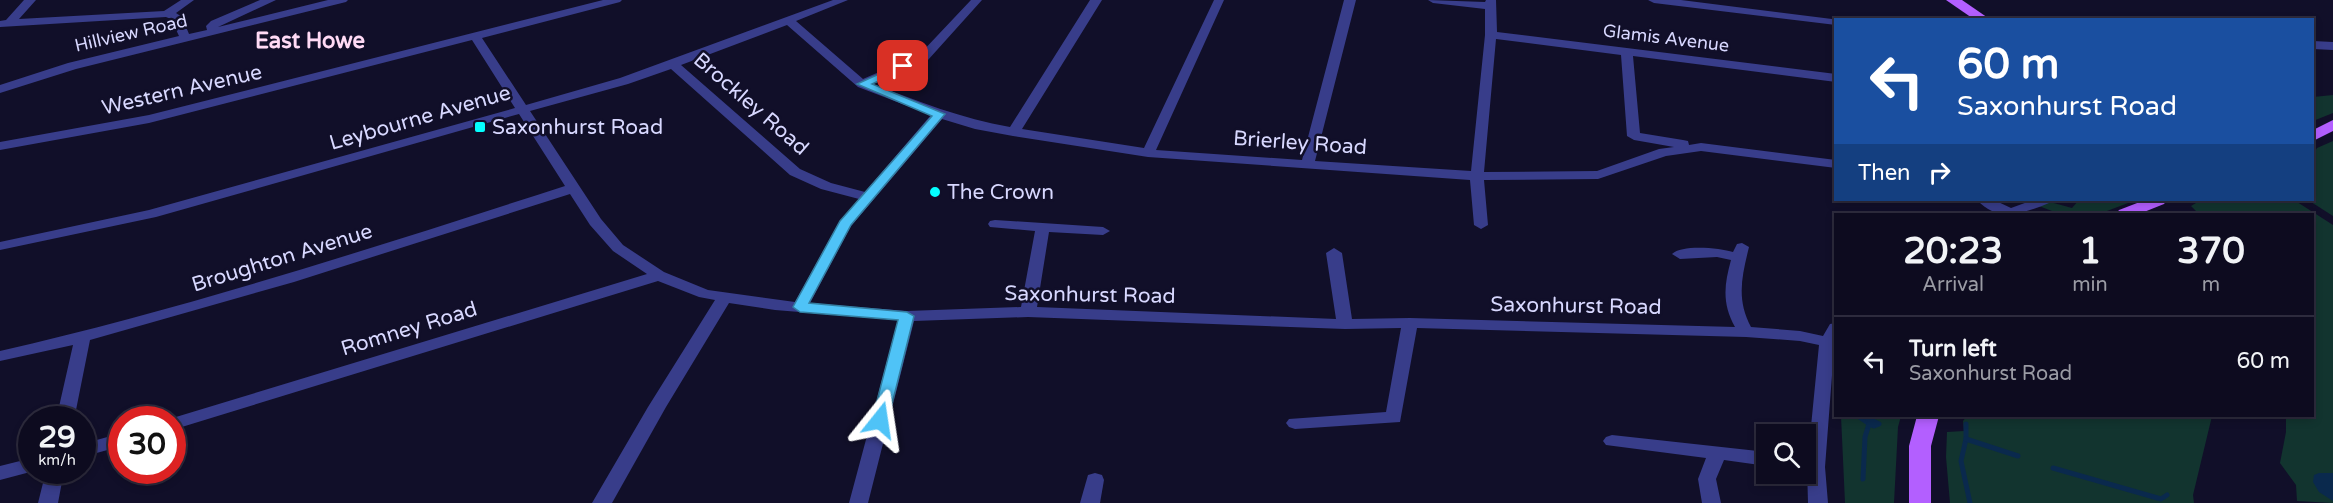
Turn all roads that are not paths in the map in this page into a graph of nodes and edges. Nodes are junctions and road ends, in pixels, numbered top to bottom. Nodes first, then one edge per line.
1 (30, 0) edge
2 (189, 0) edge
3 (270, 0) edge
4 (342, 0) edge
5 (616, 0) edge
6 (843, 0) edge
7 (977, 0) edge
8 (1096, 0) edge
9 (1219, 0) edge
10 (1350, 0) edge
11 (1433, 0) edge
12 (1654, 0) edge
13 (1953, 0) edge
14 (1490, 3) edge
15 (167, 14) junction
16 (1982, 18) edge
17 (788, 20) junction
18 (1834, 22) edge
19 (5, 23) edge
20 (213, 33) junction
21 (1491, 35) junction
22 (476, 37) junction
23 (186, 39) junction
24 (2314, 45) edge
25 (2333, 46) edge
26 (1627, 51) junction
27 (673, 64) junction
28 (1834, 78) edge
29 (862, 84) junction
30 (0, 88) edge
31 (523, 109) junction
32 (939, 114) junction
33 (2333, 124) edge
34 (2314, 126) edge
35 (1013, 132) junction
36 (2314, 135) edge
37 (1634, 136) junction
38 (0, 146) edge
39 (1701, 147) junction
40 (1148, 153) junction
41 (1638, 161) junction
42 (1834, 164) edge
43 (1307, 165) junction
44 (1478, 176) junction
45 (574, 188) junction
46 (869, 197) junction
47 (1986, 201) edge
48 (2042, 201) edge
49 (2156, 201) edge
50 (2009, 213) edge
51 (2013, 213) edge
52 (2127, 213) edge
53 (995, 224) dead end
54 (1481, 225) dead end
55 (1043, 227) junction
56 (1103, 231) dead end
57 (0, 246) edge
58 (1335, 253) dead end
59 (1680, 254) dead end
60 (658, 275) junction
61 (724, 298) junction
62 (800, 307) junction
63 (1028, 312) junction
64 (907, 316) junction
65 (1410, 323) junction
66 (1345, 324) junction
67 (1746, 332) junction
68 (1832, 335) edge
69 (82, 339) junction
70 (0, 356) edge
71 (68, 406) edge
72 (1928, 417) edge
73 (186, 420) edge
74 (1295, 423) dead end
75 (1816, 435) edge
76 (1612, 441) dead end
77 (1717, 454) junction
78 (1756, 457) edge
79 (18, 468) edge
80 (0, 473) edge
81 (1095, 480) dead end
82 (52, 484) edge
83 (1814, 484) edge
84 (48, 503) edge
85 (602, 503) edge
86 (859, 503) edge
87 (1090, 503) edge
88 (1712, 503) edge
89 (1818, 503) edge
90 (1920, 503) edge

1 - 19 street
2 - 15 street
3 - 20 street
4 - 20 street, Hillview Road
5 - 22 street, Western Avenue
6 - 17 street, Leybourne Avenue
7 - 29 street
8 - 35 street
9 - 40 street
10 - 43 street
11 - 14 street
12 - 18 street
13 - 16 main road
14 - 21 street
15 - 19 street
15 - 23 street
17 - 27 street, Leybourne Avenue
17 - 29 street, Brierley Road
20 - 23 street, Hillview Road
21 - 26 street, Glamis Avenue
21 - 44 street
22 - 31 street, Saxonhurst Road
22 - 38 street, Western Avenue
23 - 30 street, Hillview Road
24 - 25 street
26 - 28 street, Glamis Avenue
26 - 37 street
27 - 31 street, Leybourne Avenue
27 - 46 street, Brockley Road
29 - 32 street, Brierley Road
31 - 45 street, Saxonhurst Road
31 - 57 street, Leybourne Avenue
32 - 35 street, Brierley Road
32 - 46 street
33 - 34 main road
33 - 36 main road
35 - 40 street, Brierley Road
37 - 39 street
37 - 41 street
39 - 41 street, Brierley Road
39 - 42 street, Brierley Road
40 - 43 street, Brierley Road
41 - 44 street, Brierley Road
43 - 44 street, Brierley Road
44 - 54 street
45 - 60 street, Saxonhurst Road
45 - 69 street, Broughton Avenue
46 - 62 street
47 - 50 street
48 - 51 street
49 - 52 main road
53 - 55 street
55 - 56 street
55 - 63 street
58 - 66 street
59 - 67 street
60 - 61 street, Saxonhurst Road
60 - 73 street, Romney Road
61 - 62 street, Saxonhurst Road
61 - 85 street
62 - 64 street, Saxonhurst Road
63 - 64 street, Saxonhurst Road
63 - 66 street, Saxonhurst Road
64 - 86 street
65 - 66 street, Saxonhurst Road
65 - 67 street, Saxonhurst Road
65 - 74 street
67 - 68 street, Saxonhurst Road
68 - 75 street
69 - 70 street, Broughton Avenue
69 - 71 street
72 - 90 main road
76 - 77 street
77 - 78 street
77 - 88 street
79 - 80 street
81 - 87 street
82 - 84 street
83 - 89 street

